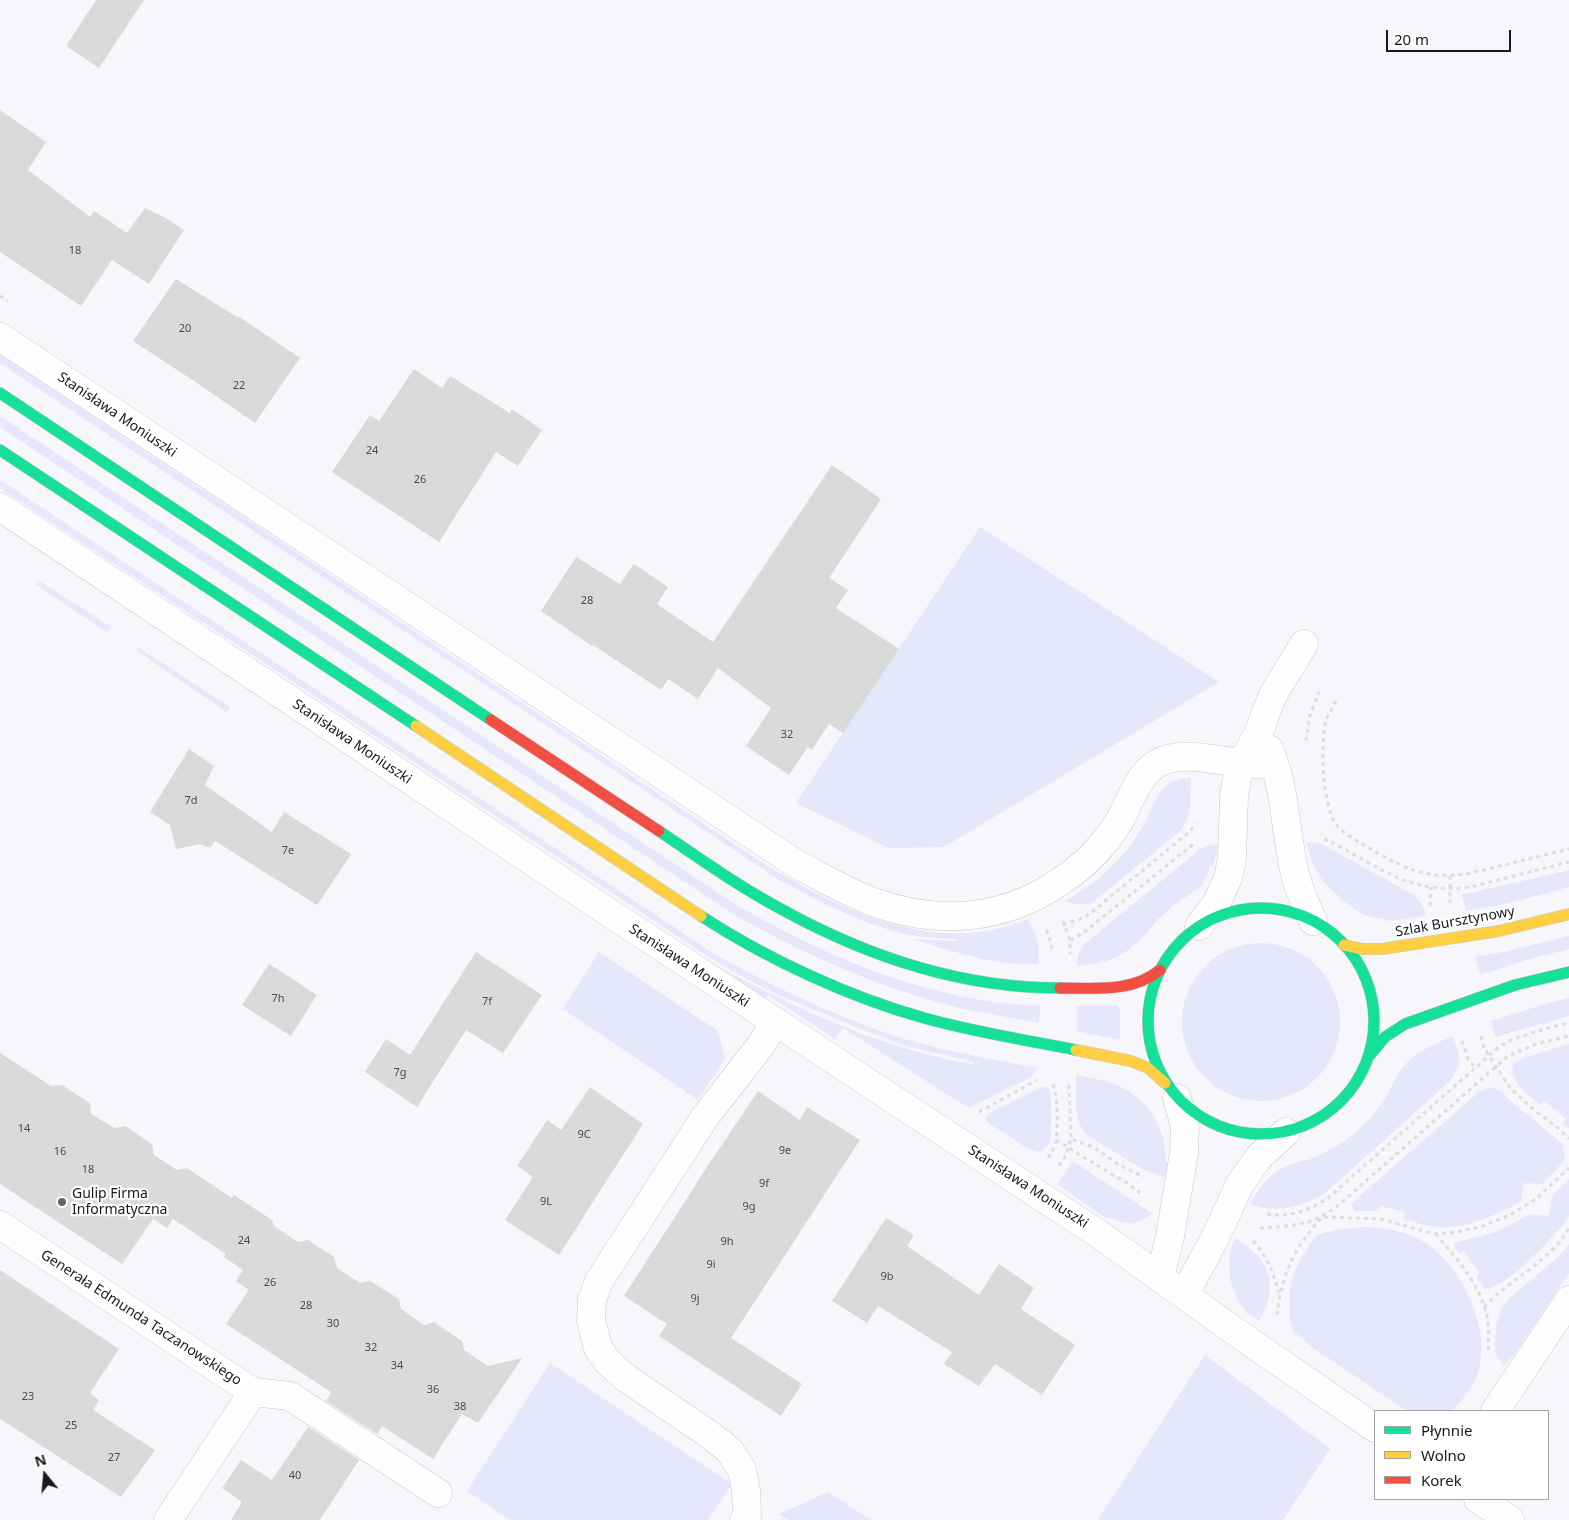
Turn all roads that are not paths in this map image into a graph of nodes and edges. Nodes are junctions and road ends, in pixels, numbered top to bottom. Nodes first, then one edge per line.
1 (0, 337) edge
2 (0, 393) edge
3 (0, 450) edge
4 (0, 507) edge
5 (1304, 644) dead end
6 (1260, 730) junction
7 (1243, 762) junction
8 (1275, 766) junction
9 (1569, 914) edge
10 (1313, 921) junction
11 (1200, 926) junction
12 (1344, 944) junction
13 (1160, 970) junction
14 (1569, 972) edge
15 (775, 1021) junction
16 (1370, 1055) junction
17 (1171, 1091) junction
18 (1286, 1132) junction
19 (0, 1225) edge
20 (1160, 1278) junction
21 (1184, 1295) junction
22 (1569, 1300) edge
23 (253, 1392) junction
24 (1502, 1400) edge
25 (1374, 1427) edge
26 (438, 1493) dead end
27 (1481, 1501) edge
28 (746, 1518) edge
29 (168, 1520) edge
30 (1510, 1520) edge

1 - 7 street, Stanisława Moniuszki
2 - 13 main road
3 - 17 main road
4 - 15 street, Stanisława Moniuszki
5 - 6 street
6 - 7 street
6 - 8 street
7 - 8 street, Stanisława Moniuszki
7 - 11 street
8 - 10 street
9 - 12 main road, Szlak Bursztynowy
10 - 11 main road
10 - 12 main road
11 - 13 main road
12 - 16 main road
13 - 17 main road
14 - 16 main road
15 - 20 street, Stanisława Moniuszki
15 - 28 street
16 - 18 main road
17 - 18 main road
17 - 20 street
18 - 21 street
19 - 23 street, Generała Edmunda Taczanowskiego
20 - 21 street, Stanisława Moniuszki
21 - 25 street, Stanisława Moniuszki
22 - 24 street
23 - 26 street
23 - 29 street, Generała Edmunda Taczanowskiego
27 - 30 street

